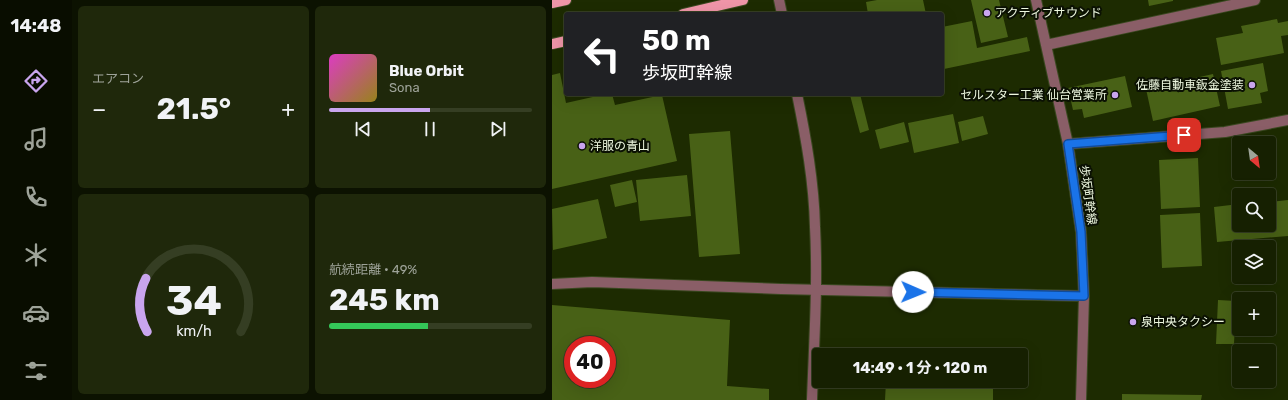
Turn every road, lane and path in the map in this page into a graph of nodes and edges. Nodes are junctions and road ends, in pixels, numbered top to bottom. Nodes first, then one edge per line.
1 (566, 0) edge
2 (743, 0) edge
3 (779, 0) edge
4 (1036, 0) edge
5 (1255, 0) edge
6 (552, 3) edge
7 (692, 12) edge
8 (782, 12) edge
9 (564, 41) edge
10 (552, 44) edge
11 (1046, 45) junction
12 (798, 96) edge
13 (1288, 120) edge
14 (1068, 144) junction
15 (552, 284) edge
16 (815, 289) junction
17 (1084, 296) junction
18 (812, 400) edge
19 (1081, 400) edge

1 - 6 main road
2 - 7 main road
3 - 8 street
4 - 11 street, 歩坂町幹線
5 - 11 street
9 - 10 main road
11 - 14 street, 歩坂町幹線
12 - 16 street
13 - 14 street
14 - 17 street, 歩坂町幹線
15 - 16 street
16 - 17 street
16 - 18 street
17 - 19 street, 歩坂町幹線

